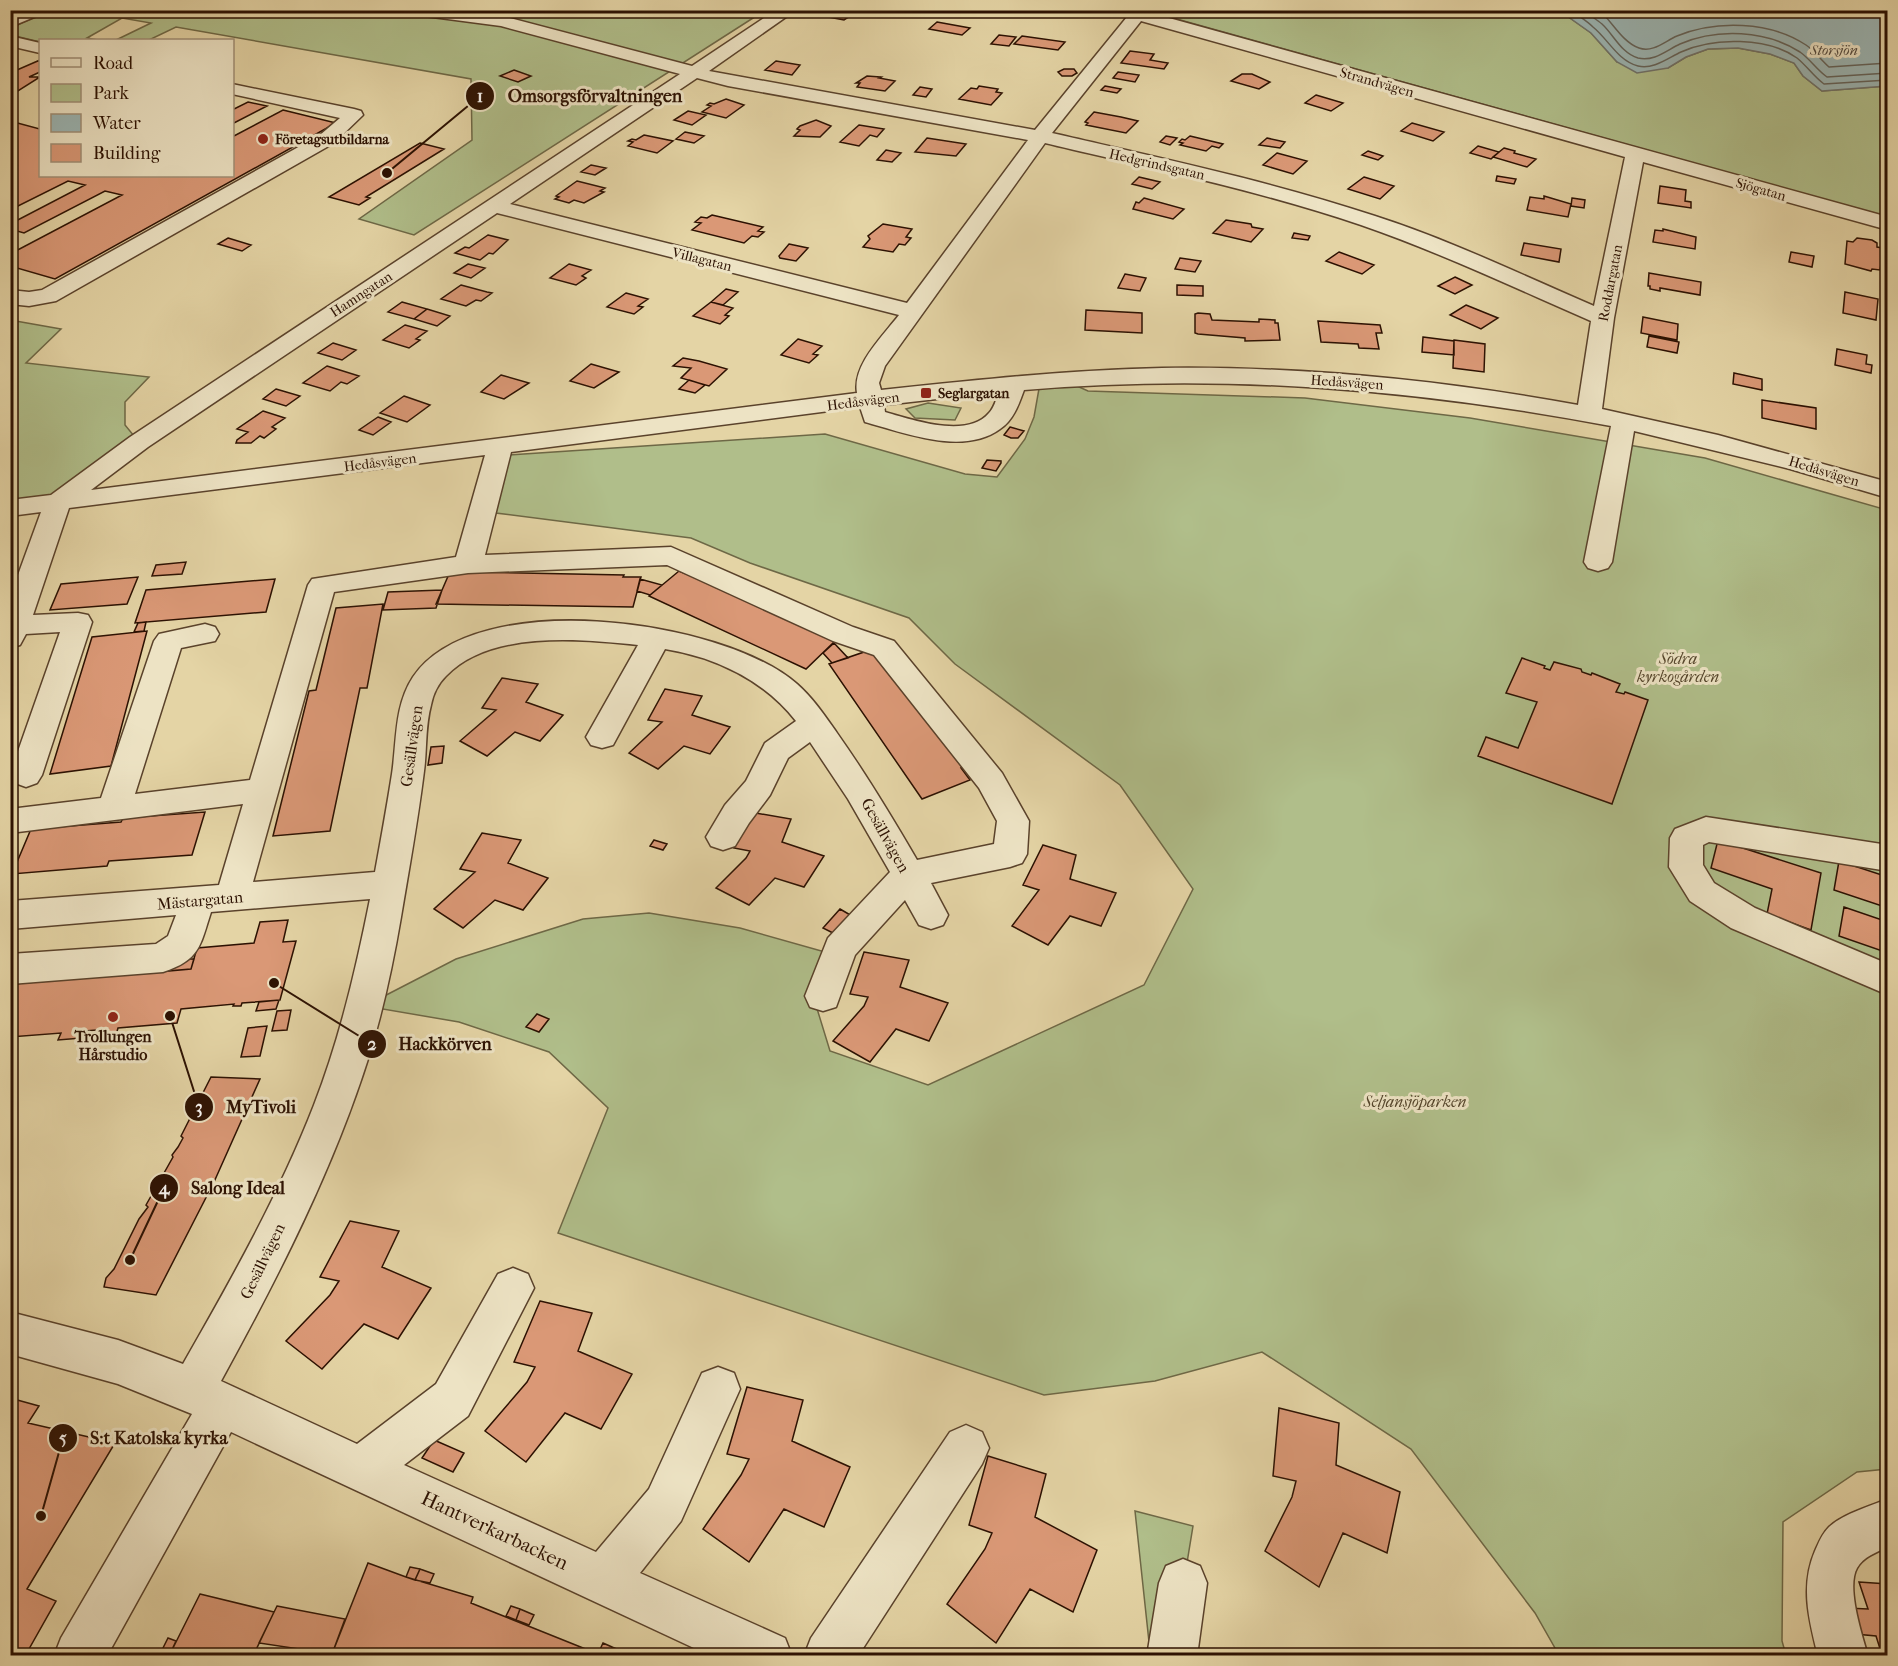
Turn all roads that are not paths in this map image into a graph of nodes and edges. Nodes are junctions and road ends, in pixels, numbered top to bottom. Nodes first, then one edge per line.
1 (38, 10) edge
2 (417, 10) edge
3 (788, 10) edge
4 (1129, 13) edge
5 (508, 16) edge
6 (10, 21) edge
7 (10, 42) edge
8 (39, 48) edge
9 (694, 73) junction
10 (234, 89) edge
11 (1040, 136) junction
12 (1635, 154) junction
13 (494, 207) junction
14 (1887, 224) edge
15 (10, 297) edge
16 (911, 311) junction
17 (1603, 318) junction
18 (1015, 383) junction
19 (869, 399) junction
20 (1589, 412) junction
21 (1624, 420) junction
22 (500, 447) junction
23 (1887, 490) edge
24 (58, 502) junction
25 (10, 508) edge
26 (1598, 562) dead end
27 (468, 564) junction
28 (13, 632) edge
29 (206, 634) dead end
30 (656, 638) junction
31 (814, 724) junction
32 (602, 737) dead end
33 (26, 775) dead end
34 (262, 790) junction
35 (114, 808) junction
36 (10, 821) edge
37 (723, 837) dead end
38 (1887, 858) edge
39 (908, 875) junction
40 (390, 884) junction
41 (232, 897) junction
42 (198, 900) junction
43 (10, 915) edge
44 (931, 915) dead end
45 (10, 969) edge
46 (1887, 980) edge
47 (823, 996) dead end
48 (513, 1288) dead end
49 (10, 1333) edge
50 (717, 1389) dead end
51 (207, 1397) junction
52 (966, 1448) dead end
53 (362, 1469) junction
54 (1887, 1522) edge
55 (604, 1580) junction
56 (1183, 1583) dead end
57 (80, 1656) edge
58 (767, 1656) edge
59 (829, 1656) edge
60 (1172, 1656) edge
61 (1843, 1656) edge

1 - 6 street
2 - 5 street, Hedgrindsgatan
3 - 9 street, Hamngatan
4 - 11 street
4 - 12 street, Strandvägen
5 - 9 street, Hedgrindsgatan
7 - 8 street
9 - 11 street, Hedgrindsgatan
9 - 13 street, Hamngatan
10 - 15 street
11 - 16 street
11 - 17 street, Hedgrindsgatan
12 - 14 street, Sjögatan
12 - 17 street, Roddargatan
13 - 16 street, Villagatan
13 - 24 street, Hamngatan
16 - 19 street
17 - 20 street, Roddargatan
18 - 19 street, Hedåsvägen
18 - 19 street
18 - 20 street, Hedåsvägen
19 - 22 street, Hedåsvägen
20 - 21 street, Hedåsvägen
21 - 23 street, Hedåsvägen
21 - 26 street
22 - 24 street, Hedåsvägen
22 - 27 street
24 - 25 street, Hedåsvägen
24 - 28 street
27 - 34 street
27 - 39 street
28 - 33 street
29 - 35 street
30 - 31 street, Gesällvägen
30 - 32 street
30 - 40 street, Gesällvägen
31 - 37 street
31 - 39 street, Gesällvägen
34 - 35 street
34 - 41 street
35 - 36 street
38 - 46 street
39 - 44 street, Gesällvägen
39 - 47 street
40 - 41 street, Mästargatan
40 - 51 street, Gesällvägen
41 - 42 street, Mästargatan
42 - 43 street, Mästargatan
42 - 45 street
48 - 53 street
49 - 51 street, Hantverkarbacken
50 - 55 street
51 - 53 street, Hantverkarbacken
51 - 57 street
52 - 59 street
53 - 55 street, Hantverkarbacken
54 - 61 street
55 - 58 street, Hantverkarbacken
56 - 60 street

